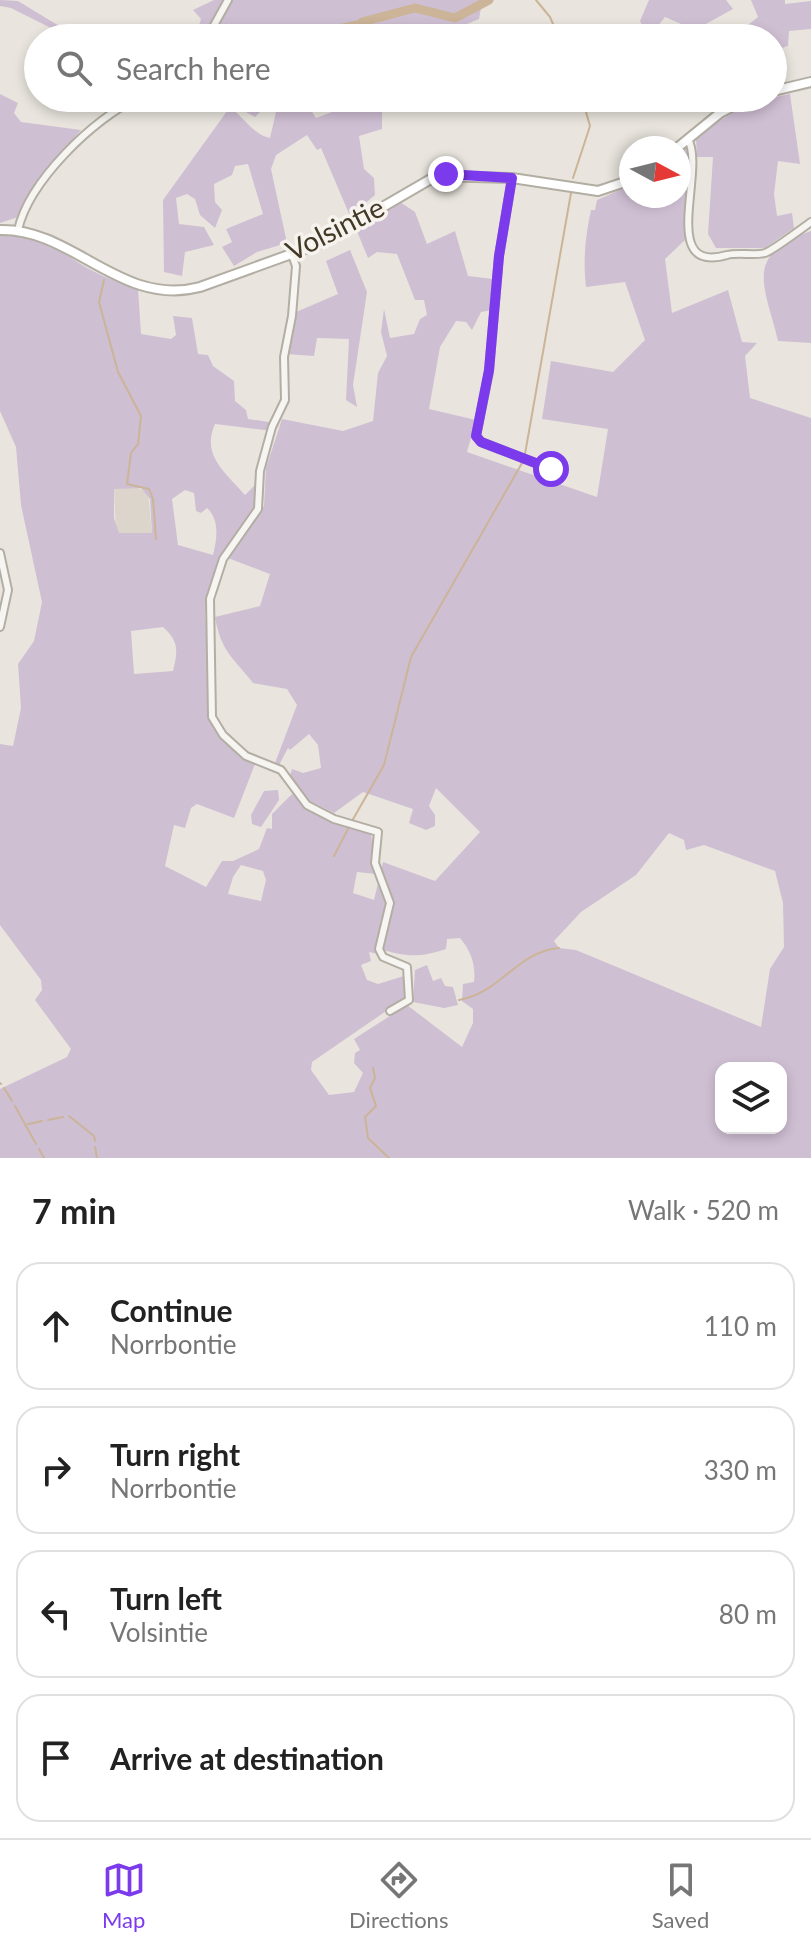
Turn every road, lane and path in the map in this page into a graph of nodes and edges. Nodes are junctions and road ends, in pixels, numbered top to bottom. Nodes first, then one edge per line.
1 (228, 0) edge
2 (215, 24) edge
3 (811, 82) edge
4 (787, 88) edge
5 (111, 112) edge
6 (722, 112) edge
7 (691, 137) edge
8 (691, 156) edge
9 (512, 178) junction
10 (619, 184) edge
11 (691, 196) edge
12 (690, 208) edge
13 (811, 222) edge
14 (0, 230) edge
15 (18, 230) junction
16 (292, 255) junction
17 (551, 469) dead end
18 (0, 553) edge
19 (0, 627) edge
20 (390, 1011) dead end

1 - 2 street
3 - 4 street
5 - 15 street
6 - 7 street
8 - 11 street
9 - 10 street, Volsintie
9 - 16 street, Volsintie
9 - 17 street
12 - 13 street
14 - 15 street, Volsintie
15 - 16 street, Volsintie
16 - 20 street
18 - 19 street

